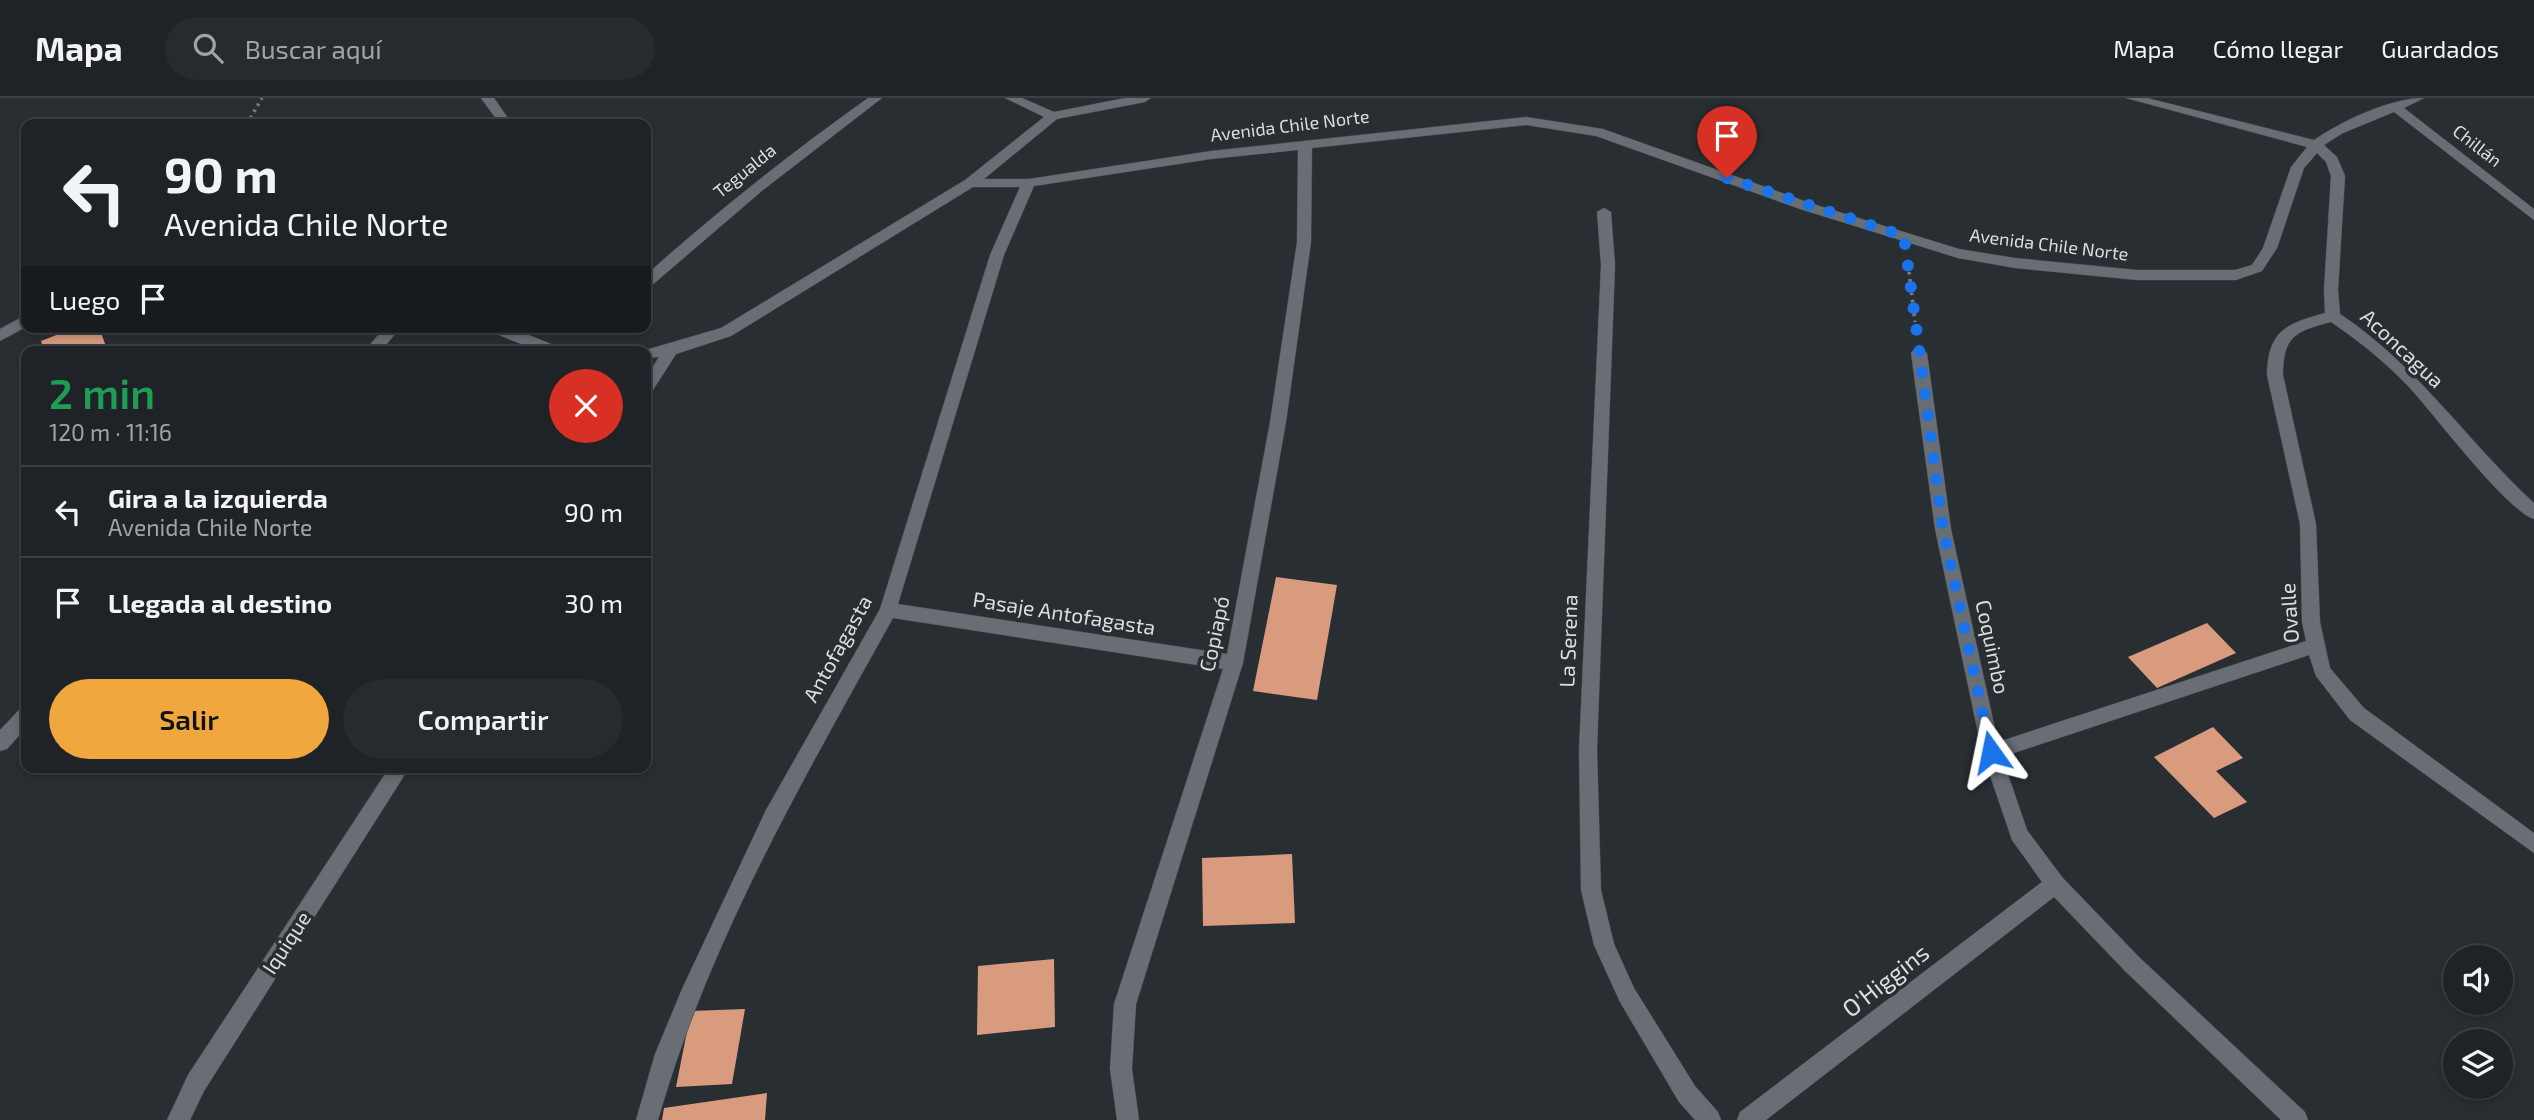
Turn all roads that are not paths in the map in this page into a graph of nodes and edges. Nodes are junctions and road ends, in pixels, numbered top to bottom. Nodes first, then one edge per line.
1 (487, 98) edge
2 (876, 98) edge
3 (1011, 98) edge
4 (1146, 98) edge
5 (2132, 98) edge
6 (2418, 98) edge
7 (2395, 107) junction
8 (1053, 116) junction
9 (502, 119) edge
10 (1305, 145) junction
11 (2316, 145) junction
12 (970, 183) junction
13 (1029, 183) junction
14 (1604, 212) dead end
15 (2534, 216) edge
16 (651, 278) edge
17 (2333, 316) junction
18 (21, 323) edge
19 (388, 333) edge
20 (509, 333) edge
21 (0, 336) edge
22 (377, 346) edge
23 (541, 346) edge
24 (671, 350) junction
25 (651, 352) edge
26 (1919, 353) road end
27 (651, 381) edge
28 (2534, 513) edge
29 (888, 610) junction
30 (2314, 646) junction
31 (1234, 663) junction
32 (21, 721) edge
33 (0, 743) edge
34 (1991, 752) junction
35 (397, 773) edge
36 (2534, 844) edge
37 (2055, 884) junction
38 (178, 1120) edge
39 (647, 1120) edge
40 (1128, 1120) edge
41 (1710, 1120) edge
42 (1748, 1120) edge
43 (2297, 1120) edge

1 - 9 street
2 - 16 street, Tegualda
3 - 8 street
4 - 8 street
5 - 11 street
6 - 7 street, Avenida Chile Norte
7 - 11 street, Avenida Chile Norte
7 - 15 street, Chillán
8 - 12 street
10 - 11 street, Avenida Chile Norte
10 - 13 street, Avenida Chile Norte
10 - 31 street, Copiapó
11 - 17 street, Aconcagua
12 - 13 street, Avenida Chile Norte
12 - 24 street
13 - 29 street, Antofagasta
14 - 41 street, La Serena
17 - 28 street, Aconcagua
17 - 30 street, Ovalle
18 - 21 street
19 - 22 street
20 - 23 street
24 - 25 street
24 - 27 street
26 - 34 street, Coquimbo
29 - 31 street, Pasaje Antofagasta
29 - 39 street, Antofagasta
30 - 34 street
30 - 36 street, Ovalle
31 - 40 street, Copiapó
32 - 33 street
34 - 37 street, Coquimbo
35 - 38 street, Iquique
37 - 42 street, O'Higgins
37 - 43 street, Coquimbo

